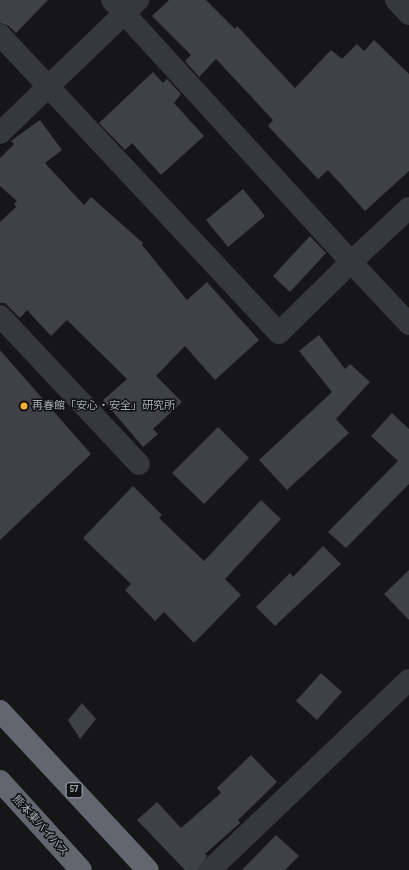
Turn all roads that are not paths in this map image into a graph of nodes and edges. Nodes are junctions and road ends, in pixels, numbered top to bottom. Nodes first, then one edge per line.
1 (396, 0) edge
2 (125, 4) edge
3 (409, 14) edge
4 (0, 35) edge
5 (49, 86) junction
6 (0, 133) edge
7 (409, 208) edge
8 (351, 262) junction
9 (0, 316) edge
10 (409, 324) edge
11 (139, 464) dead end
12 (409, 680) edge
13 (0, 711) edge
14 (0, 781) edge
15 (81, 870) edge
16 (148, 870) edge
17 (210, 870) edge

1 - 3 street
2 - 5 street
2 - 8 street
4 - 5 street
5 - 6 street
5 - 8 street
7 - 8 street
8 - 10 street
9 - 11 street
12 - 17 street
13 - 16 highway, 57
14 - 15 highway, 熊本東バイパス

